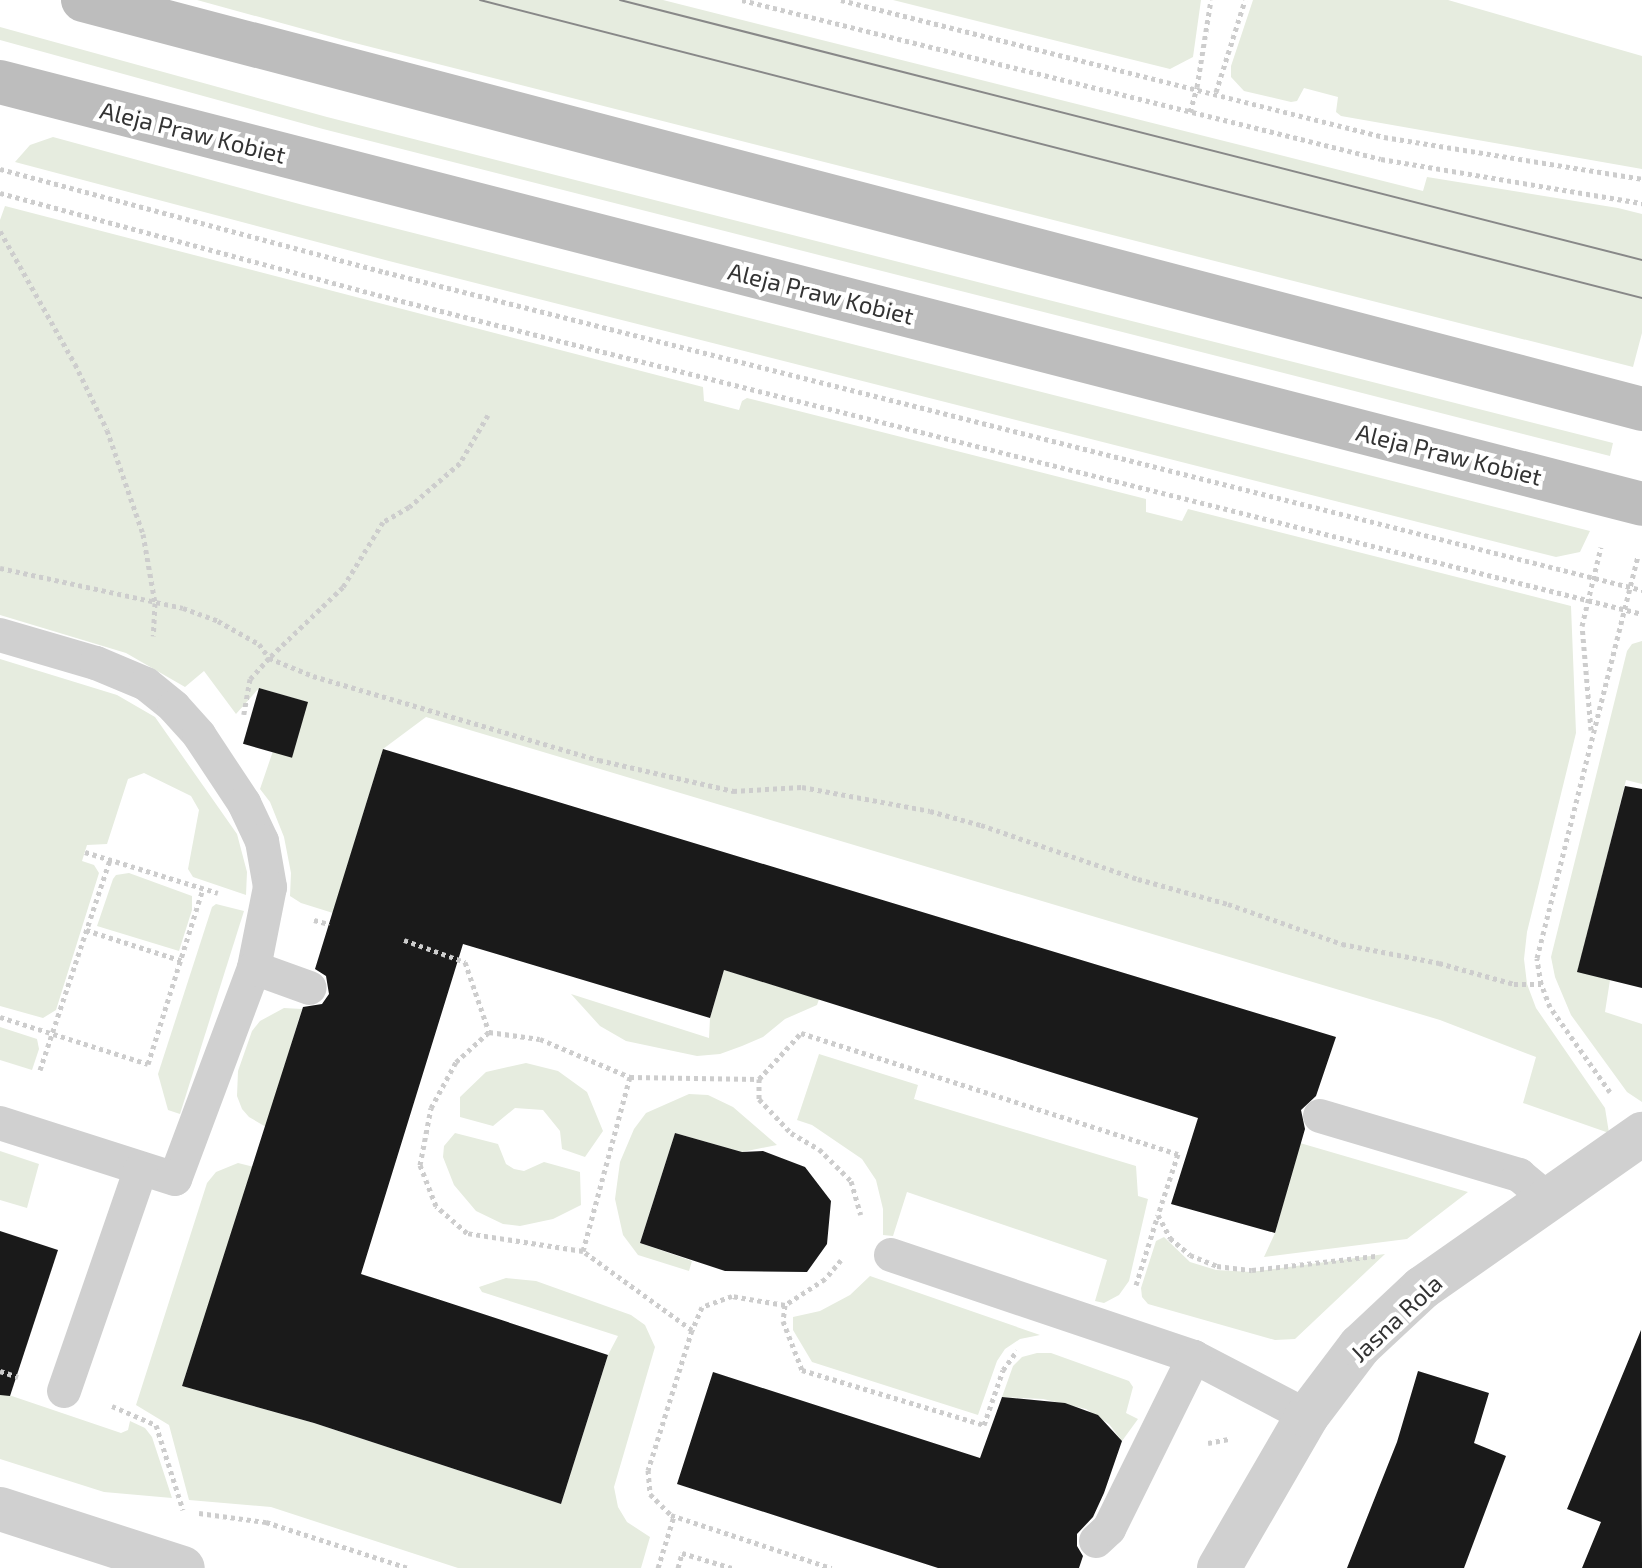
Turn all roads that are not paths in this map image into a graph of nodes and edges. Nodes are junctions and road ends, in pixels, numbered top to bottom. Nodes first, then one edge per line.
1 (83, 0) edge
2 (0, 82) edge
3 (1642, 409) edge
4 (1642, 504) edge
5 (0, 635) edge
6 (254, 968) junction
7 (310, 988) dead end
8 (1320, 1116) dead end
9 (0, 1123) edge
10 (1642, 1134) edge
11 (141, 1169) junction
12 (1549, 1200) junction
13 (891, 1255) dead end
14 (1194, 1357) junction
15 (64, 1391) road end
16 (1307, 1416) junction
17 (0, 1509) edge
18 (1096, 1541) dead end
19 (183, 1568) edge
20 (1219, 1568) edge

1 - 3 street
2 - 4 street, Aleja Praw Kobiet
5 - 6 lane
6 - 7 lane
6 - 11 lane
8 - 12 lane
9 - 11 lane
10 - 12 street, Jasna Rola
11 - 15 lane
12 - 16 street, Jasna Rola
13 - 14 lane
14 - 16 lane
14 - 18 lane
16 - 20 street, Jasna Rola
17 - 19 street

